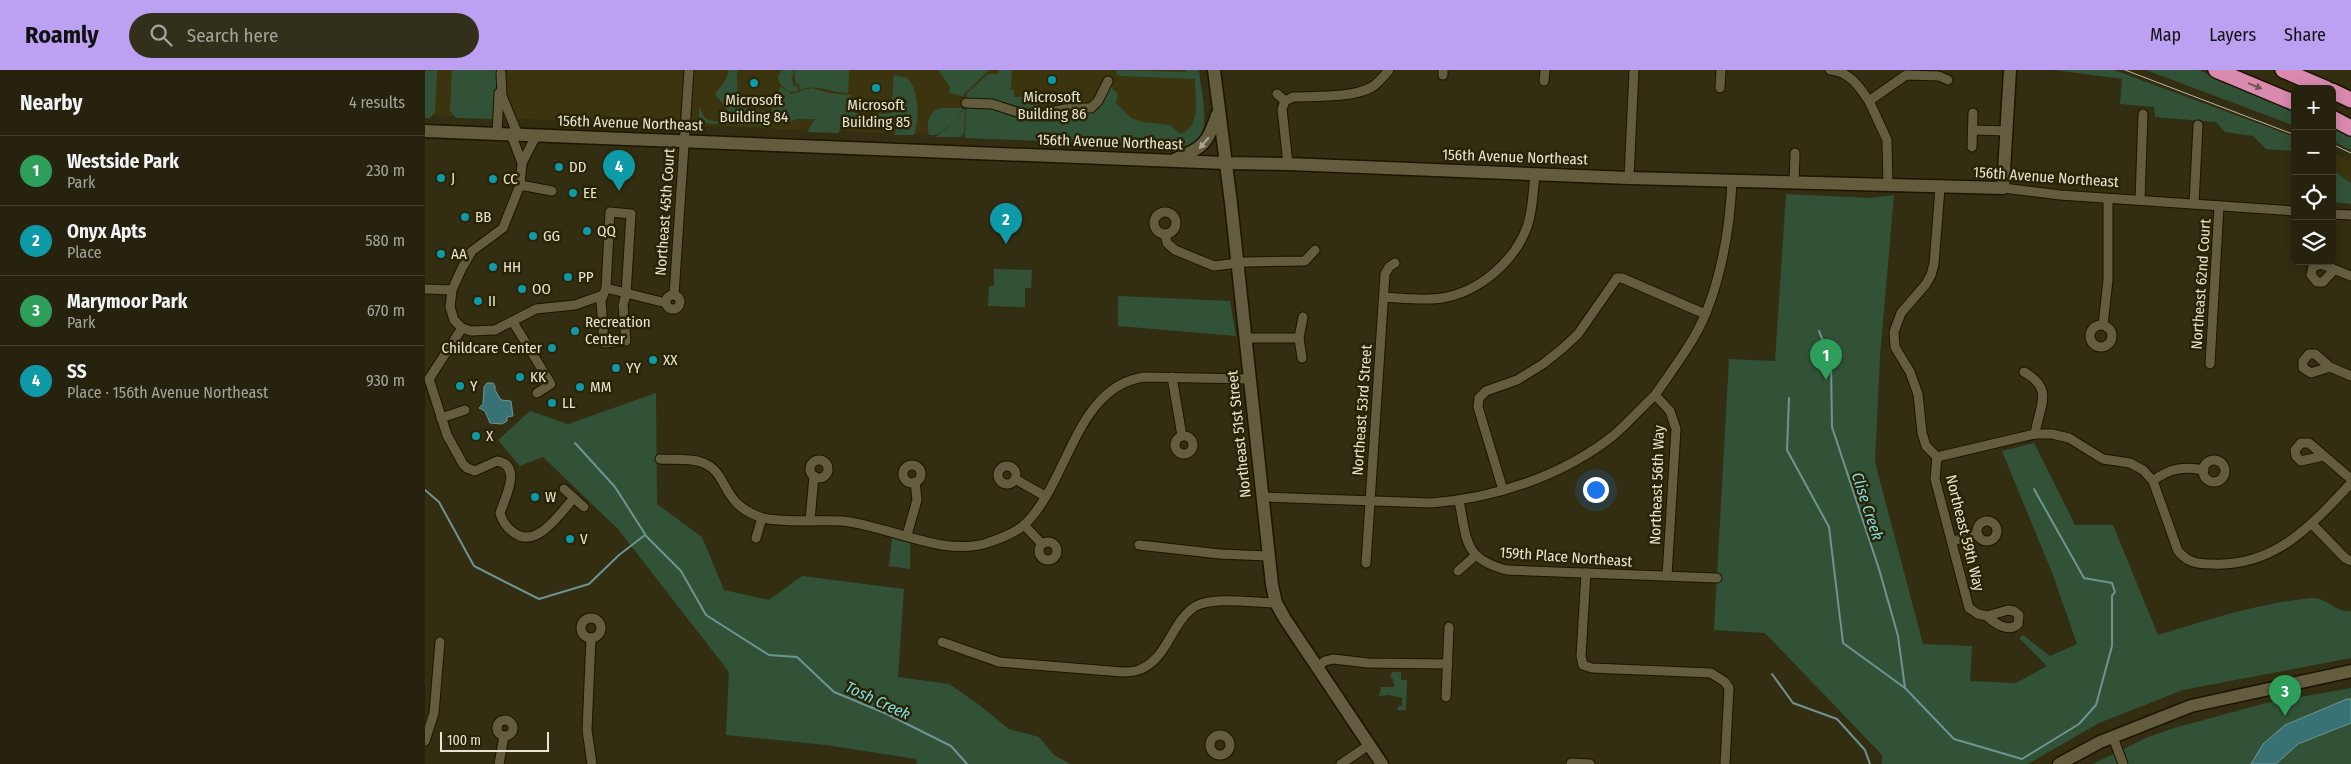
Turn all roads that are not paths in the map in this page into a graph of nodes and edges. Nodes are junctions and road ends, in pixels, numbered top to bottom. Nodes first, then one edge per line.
1 (689, 70) edge
2 (1214, 70) edge
3 (1389, 70) edge
4 (1545, 70) edge
5 (1634, 70) edge
6 (1721, 70) edge
7 (1830, 70) edge
8 (2010, 70) edge
9 (2216, 70) edge
10 (2283, 70) edge
11 (501, 71) edge
12 (1906, 72) edge
13 (1948, 80) dead end
14 (1107, 81) dead end
15 (1544, 81) dead end
16 (2318, 85) edge
17 (1720, 88) dead end
18 (2336, 93) edge
19 (1277, 94) dead end
20 (1285, 100) junction
21 (2291, 100) edge
22 (2351, 100) edge
23 (1869, 101) junction
24 (966, 103) dead end
25 (1219, 110) junction
26 (1973, 113) dead end
27 (2143, 114) dead end
28 (2336, 120) edge
29 (2198, 125) dead end
30 (2351, 128) edge
31 (1973, 130) junction
32 (425, 131) edge
33 (2007, 131) junction
34 (497, 134) junction
35 (515, 135) junction
36 (536, 136) junction
37 (684, 142) junction
38 (1972, 147) dead end
39 (1795, 153) dead end
40 (1173, 160) junction
41 (522, 162) junction
42 (1226, 164) junction
43 (1289, 164) junction
44 (1535, 174) junction
45 (1629, 178) junction
46 (1732, 181) junction
47 (1794, 183) junction
48 (520, 185) junction
49 (1888, 186) junction
50 (1940, 188) junction
51 (2003, 188) junction
52 (552, 191) dead end
53 (2108, 199) junction
54 (2140, 200) junction
55 (2194, 204) junction
56 (2219, 206) junction
57 (2291, 211) edge
58 (2336, 214) edge
59 (2351, 215) edge
60 (1165, 234) dead end
61 (1315, 250) dead end
62 (1237, 263) junction
63 (1395, 263) dead end
64 (2333, 270) dead end
65 (2351, 276) edge
66 (425, 289) edge
67 (452, 290) junction
68 (604, 292) junction
69 (626, 294) junction
70 (674, 295) junction
71 (1384, 297) junction
72 (666, 303) junction
73 (1705, 314) junction
74 (1303, 318) dead end
75 (513, 322) junction
76 (2103, 325) dead end
77 (462, 328) junction
78 (1245, 338) junction
79 (1299, 338) junction
80 (1302, 358) dead end
81 (2210, 364) dead end
82 (2330, 367) dead end
83 (2024, 372) dead end
84 (2351, 376) edge
85 (1172, 377) junction
86 (427, 379) edge
87 (1249, 379) junction
88 (537, 393) dead end
89 (1655, 395) junction
90 (465, 410) dead end
91 (441, 418) junction
92 (2035, 434) junction
93 (1182, 436) dead end
94 (2323, 456) dead end
95 (1937, 457) junction
96 (660, 459) dead end
97 (2204, 470) dead end
98 (814, 476) dead end
99 (1015, 479) dead end
100 (2351, 479) edge
101 (2153, 481) junction
102 (915, 482) dead end
103 (2351, 483) edge
104 (563, 488) dead end
105 (1503, 490) junction
106 (1045, 496) junction
107 (1262, 497) junction
108 (574, 498) junction
109 (1370, 501) junction
110 (1459, 501) junction
111 (583, 507) dead end
112 (762, 518) junction
113 (810, 520) junction
114 (2313, 524) junction
115 (1024, 525) junction
116 (1977, 534) dead end
117 (907, 535) junction
118 (756, 538) dead end
119 (1953, 542) junction
120 (1042, 544) dead end
121 (1139, 545) dead end
122 (1268, 556) junction
123 (1475, 556) junction
124 (2351, 561) edge
125 (1367, 564) dead end
126 (1458, 571) dead end
127 (1586, 573) junction
128 (1667, 576) junction
129 (1717, 578) dead end
130 (1276, 603) junction
131 (1987, 616) dead end
132 (1449, 627) dead end
133 (591, 638) dead end
134 (440, 642) dead end
135 (941, 642) dead end
136 (1448, 664) junction
137 (1317, 667) junction
138 (2351, 671) edge
139 (1446, 697) dead end
140 (504, 736) dead end
141 (2113, 737) junction
142 (425, 741) edge
143 (1369, 745) junction
144 (1571, 763) edge
145 (499, 764) edge
146 (592, 764) edge
147 (1341, 764) edge
148 (1382, 764) edge
149 (1590, 764) edge
150 (1725, 764) edge
151 (2059, 764) edge
152 (2123, 764) edge

1 - 37 street, Northeast 45th Court
2 - 25 main road, Northeast 51st Street
3 - 20 street
4 - 15 street
5 - 45 street
6 - 17 street
7 - 23 street
8 - 33 main road
9 -> 21 highway
10 - 16 highway
11 - 34 street
11 - 35 street
12 - 13 street
12 - 23 street
14 - 24 street
18 - 22 highway
19 - 20 street
20 - 43 street
23 - 49 street
25 -> 40 main road
25 - 42 main road, Northeast 51st Street
26 - 31 street
27 - 54 street
28 - 30 highway
29 - 55 street, Northeast 62nd Court
31 - 33 street
31 - 38 street
32 - 34 main road, 156th Avenue Northeast
33 - 51 main road
34 - 35 main road, 156th Avenue Northeast
35 - 36 main road, 156th Avenue Northeast
35 - 41 street
36 - 37 main road, 156th Avenue Northeast
36 - 41 street
37 - 40 main road, 156th Avenue Northeast
37 - 70 street, Northeast 45th Court
39 - 47 street
40 - 42 main road, 156th Avenue Northeast
41 - 48 street
42 - 43 main road, 156th Avenue Northeast
42 - 62 main road, Northeast 51st Street
43 - 44 main road, 156th Avenue Northeast
44 - 45 main road, 156th Avenue Northeast
44 - 71 street
45 - 46 main road, 156th Avenue Northeast
46 - 47 main road, 156th Avenue Northeast
46 - 73 street
47 - 49 main road, 156th Avenue Northeast
48 - 52 street
48 - 67 street
49 - 50 main road, 156th Avenue Northeast
50 - 51 main road, 156th Avenue Northeast
50 - 95 street, Northeast 59th Way
51 - 53 street, 156th Avenue Northeast
53 - 54 street, 156th Avenue Northeast
53 - 76 street
54 - 55 street, 156th Avenue Northeast
55 - 56 street, 156th Avenue Northeast
56 - 57 street, 156th Avenue Northeast
56 - 81 street, Northeast 62nd Court
58 - 59 street
60 - 62 street
61 - 62 street
62 - 78 main road, Northeast 51st Street
63 - 71 street, Northeast 53rd Street
64 - 65 street
66 - 67 street
67 - 77 street
68 - 69 street
68 - 69 street
68 - 69 street
68 - 75 street
69 - 72 street
70 - 72 street, Northeast 45th Court
70 - 72 street, Northeast 45th Court
71 - 109 street, Northeast 53rd Street
73 - 89 street
73 - 105 street
74 - 79 street
75 - 77 street
75 - 88 street
77 - 86 street
78 - 79 street
78 - 87 main road, Northeast 51st Street
79 - 80 street
82 - 84 street
83 - 92 street
85 - 87 street
85 - 93 street
85 - 106 street
86 - 91 street
87 - 107 main road, Northeast 51st Street
89 - 105 street
89 - 128 street, Northeast 56th Way
90 - 91 street
91 - 108 street
92 - 95 street
92 - 101 street
94 - 100 street
95 - 119 street, Northeast 59th Way
96 - 112 street
97 - 101 street
98 - 113 street
99 - 106 street
101 - 114 street
102 - 117 street
103 - 114 street
104 - 108 street
105 - 110 street
106 - 115 street
107 - 109 street
107 - 122 main road, Northeast 51st Street
108 - 111 street
109 - 110 street
109 - 125 street, Northeast 53rd Street
110 - 123 street
112 - 113 street
112 - 118 street
113 - 117 street
114 - 124 street
115 - 117 street
115 - 120 street
116 - 119 street
119 - 131 street, Northeast 59th Way
121 - 122 street
122 - 130 main road, Northeast 51st Street
123 - 126 street
123 - 127 street, 159th Place Northeast
127 - 128 street, 159th Place Northeast
127 - 150 street
128 - 129 street, 159th Place Northeast
130 - 135 street
130 - 137 main road, Northeast 51st Street
132 - 136 street
133 - 146 street
134 - 142 street
136 - 137 street
136 - 139 street
137 - 143 main road, Northeast 51st Street
138 - 141 main road
140 - 145 street
141 - 151 main road
141 - 152 street
143 - 147 street
143 - 148 main road, Northeast 51st Street
144 - 149 street

